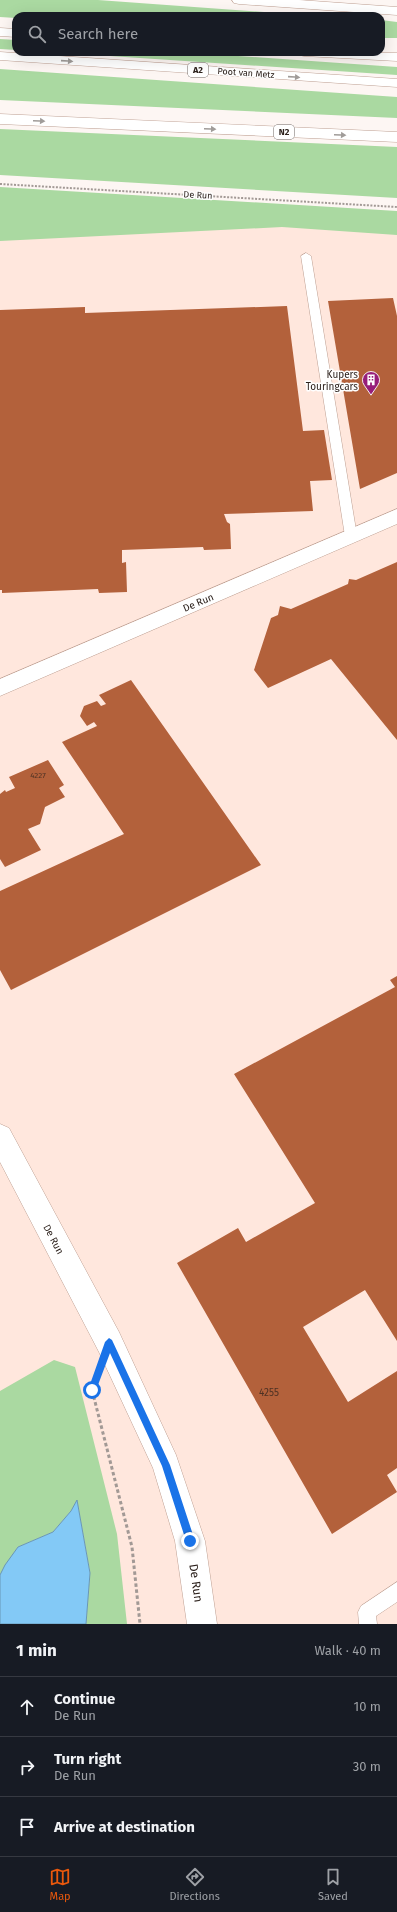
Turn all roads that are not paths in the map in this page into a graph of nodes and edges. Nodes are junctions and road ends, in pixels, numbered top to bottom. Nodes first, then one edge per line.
1 (239, 0) edge
2 (397, 11) edge
3 (0, 32) edge
4 (12, 33) edge
5 (0, 56) edge
6 (378, 56) edge
7 (397, 57) edge
8 (397, 83) edge
9 (0, 119) edge
10 (397, 137) edge
11 (306, 256) dead end
12 (397, 516) edge
13 (351, 536) junction
14 (0, 688) edge
15 (0, 1136) edge
16 (397, 1591) edge
17 (202, 1624) edge
18 (368, 1624) edge

1 - 2 main road
3 - 4 main road
5 -> 8 main road, Poot van Metz / A2
6 - 7 main road
9 -> 10 main road, N2
11 - 13 lane
12 - 13 main road, De Run
13 - 14 main road, De Run
15 - 17 main road, De Run
16 - 18 lane

